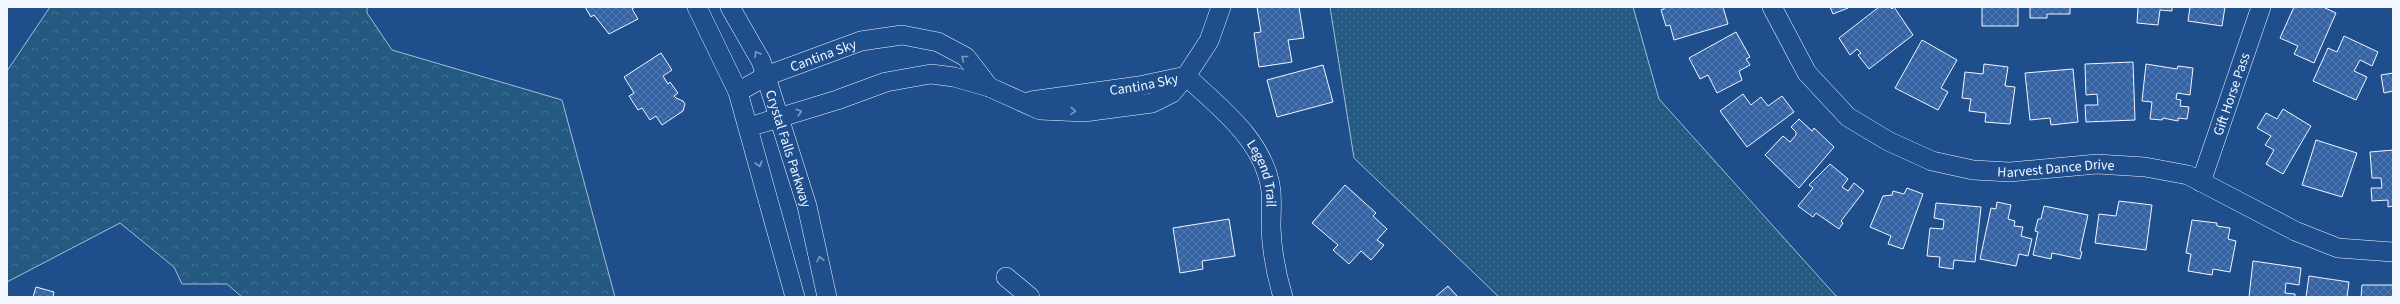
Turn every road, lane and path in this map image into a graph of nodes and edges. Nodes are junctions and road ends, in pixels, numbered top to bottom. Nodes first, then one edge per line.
1 (697, 7) edge
2 (730, 7) edge
3 (1221, 7) edge
4 (1772, 7) edge
5 (2262, 7) edge
6 (766, 76) junction
7 (1186, 76) junction
8 (989, 87) junction
9 (738, 92) junction
10 (779, 118) junction
11 (749, 127) junction
12 (2201, 182) junction
13 (2393, 252) edge
14 (1006, 277) dead end
15 (795, 297) edge
16 (827, 297) edge
17 (1030, 297) edge
18 (1283, 297) edge

1 - 9 street
6 -> 2 street, Crystal Falls Parkway
3 - 7 street
4 - 12 street, Harvest Dance Drive
5 - 12 street, Gift Horse Pass
8 -> 6 street, Cantina Sky
6 - 9 street, Cantina Sky
6 - 10 street, Crystal Falls Parkway
7 - 8 street, Cantina Sky
7 - 18 street, Legend Trail
10 -> 8 street, Cantina Sky
9 - 11 street
10 - 11 street, Cantina Sky
16 -> 10 street, Crystal Falls Parkway
11 -> 15 street
12 - 13 street, Harvest Dance Drive
14 - 17 street

